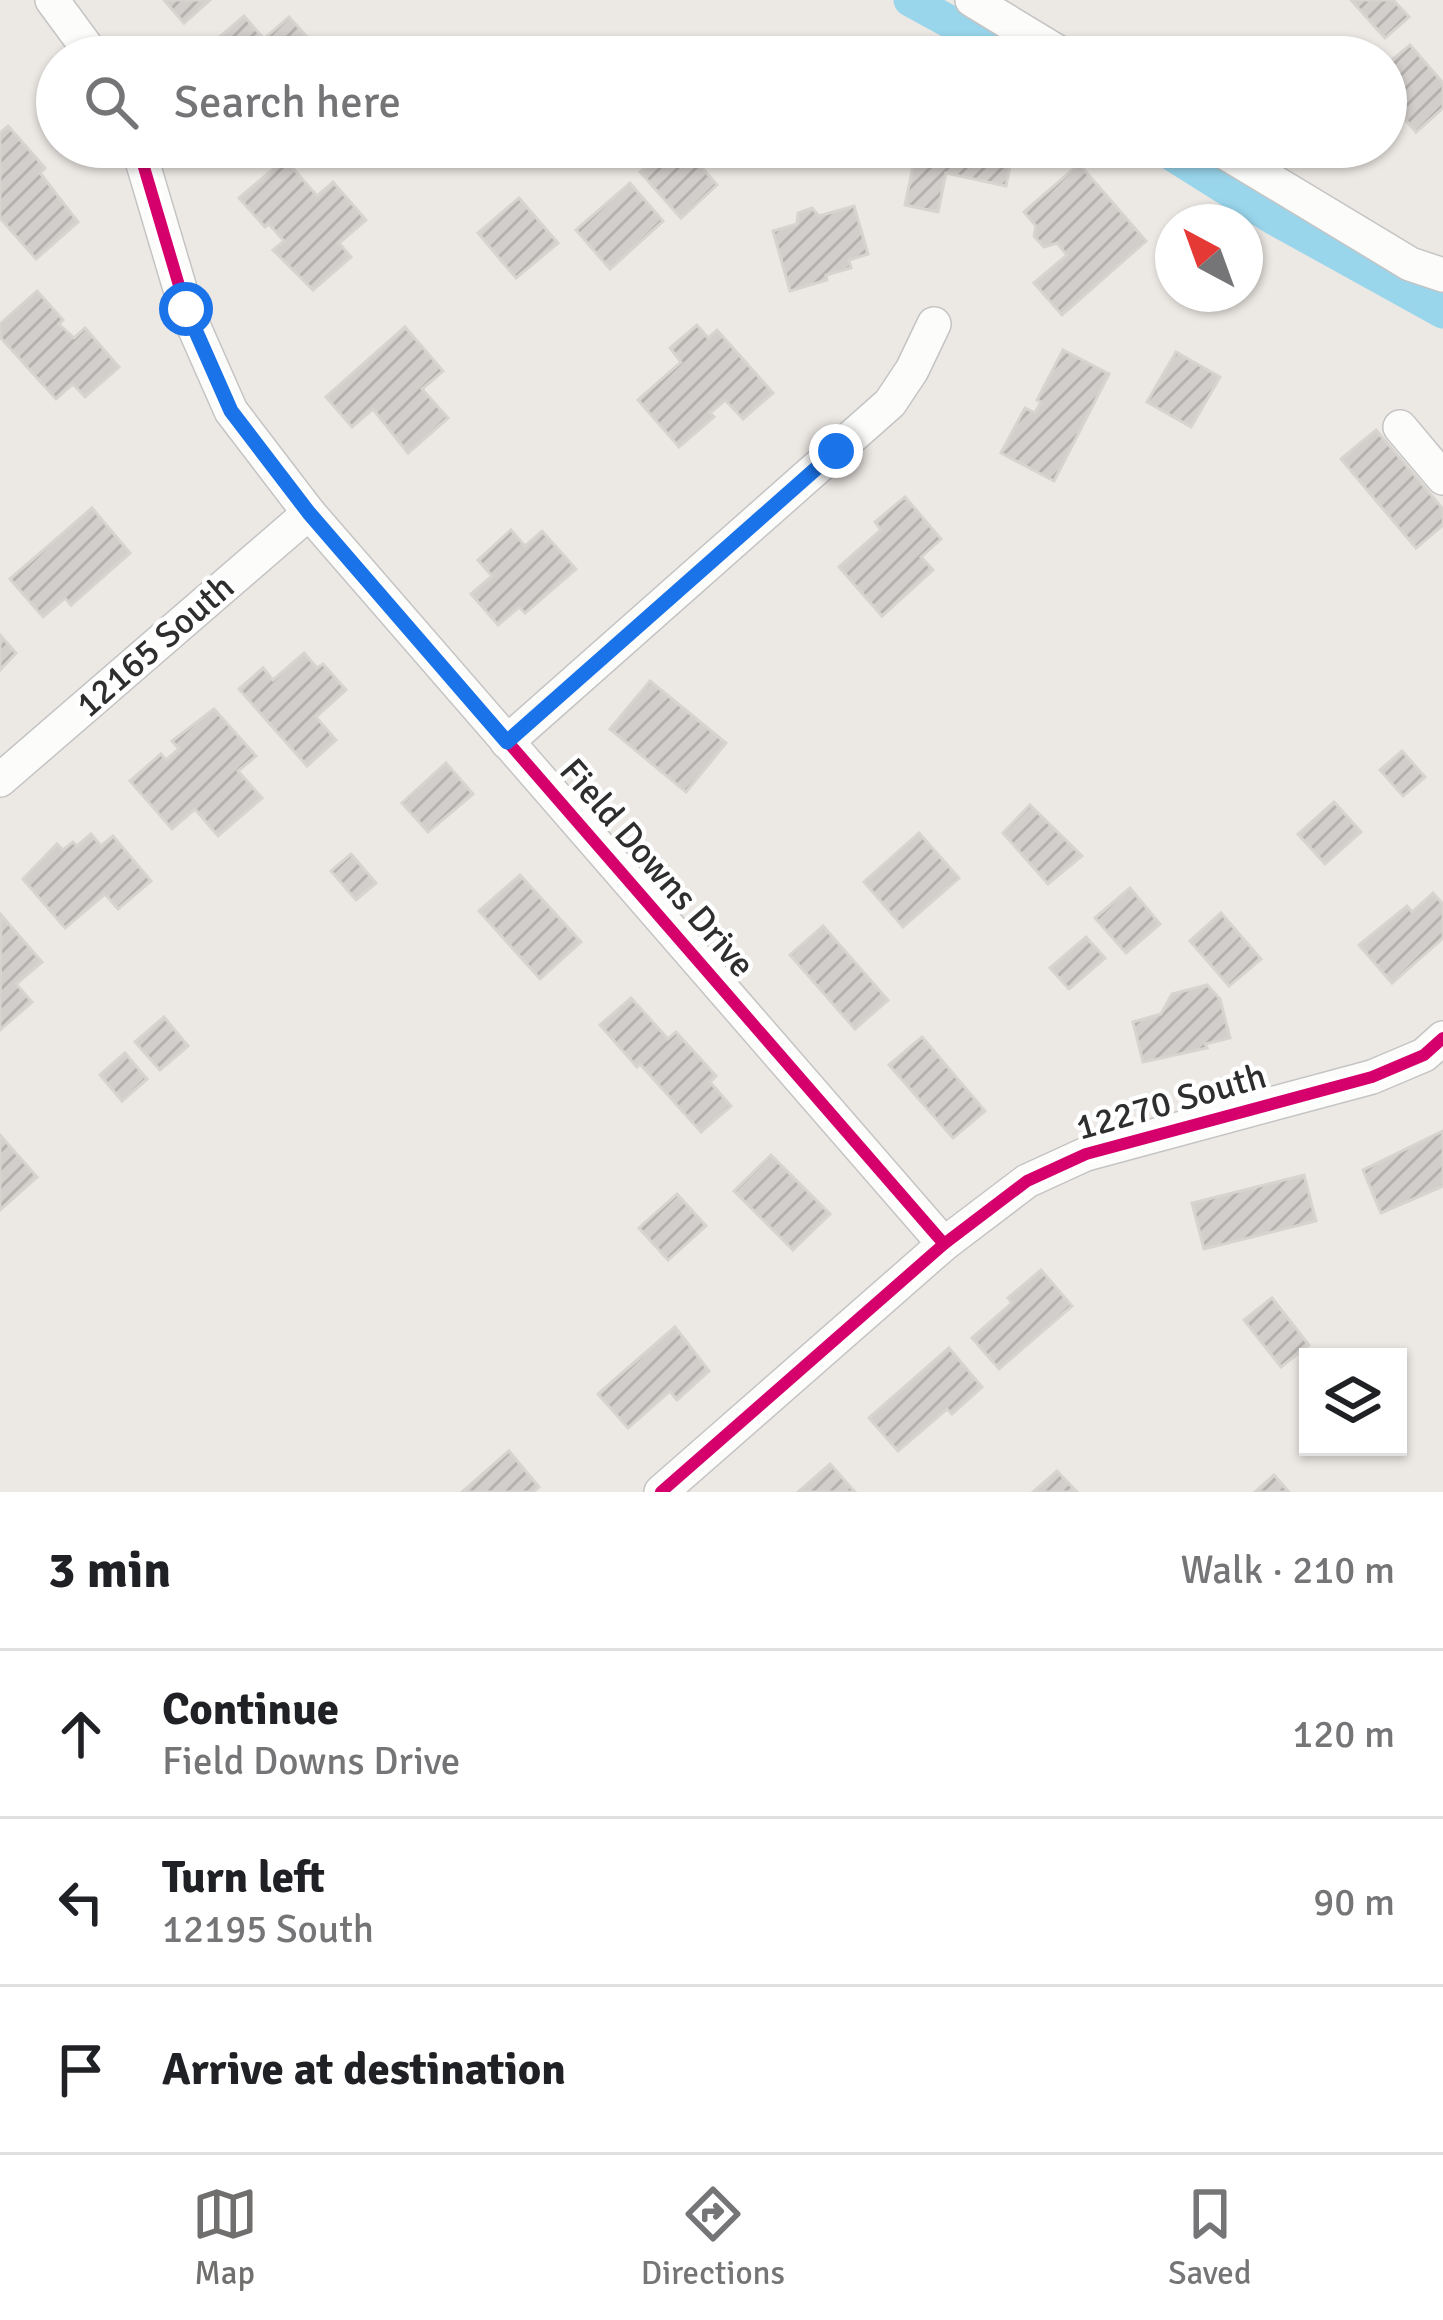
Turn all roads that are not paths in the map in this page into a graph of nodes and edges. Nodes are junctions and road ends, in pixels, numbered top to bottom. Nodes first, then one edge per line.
1 (52, 0) edge
2 (972, 0) edge
3 (79, 36) edge
4 (1031, 36) edge
5 (145, 168) edge
6 (1251, 168) edge
7 (1443, 275) edge
8 (934, 324) dead end
9 (1400, 427) dead end
10 (1443, 478) edge
11 (309, 513) junction
12 (507, 742) junction
13 (0, 780) edge
14 (1443, 1038) edge
15 (944, 1244) junction
16 (661, 1492) edge

1 - 3 street
2 - 4 street
5 - 11 street, Field Downs Drive
6 - 7 street
8 - 12 street
9 - 10 street
11 - 12 street, Field Downs Drive
11 - 13 street, 12165 South
12 - 15 street, Field Downs Drive
14 - 15 street, 12270 South
15 - 16 street, 12270 South

